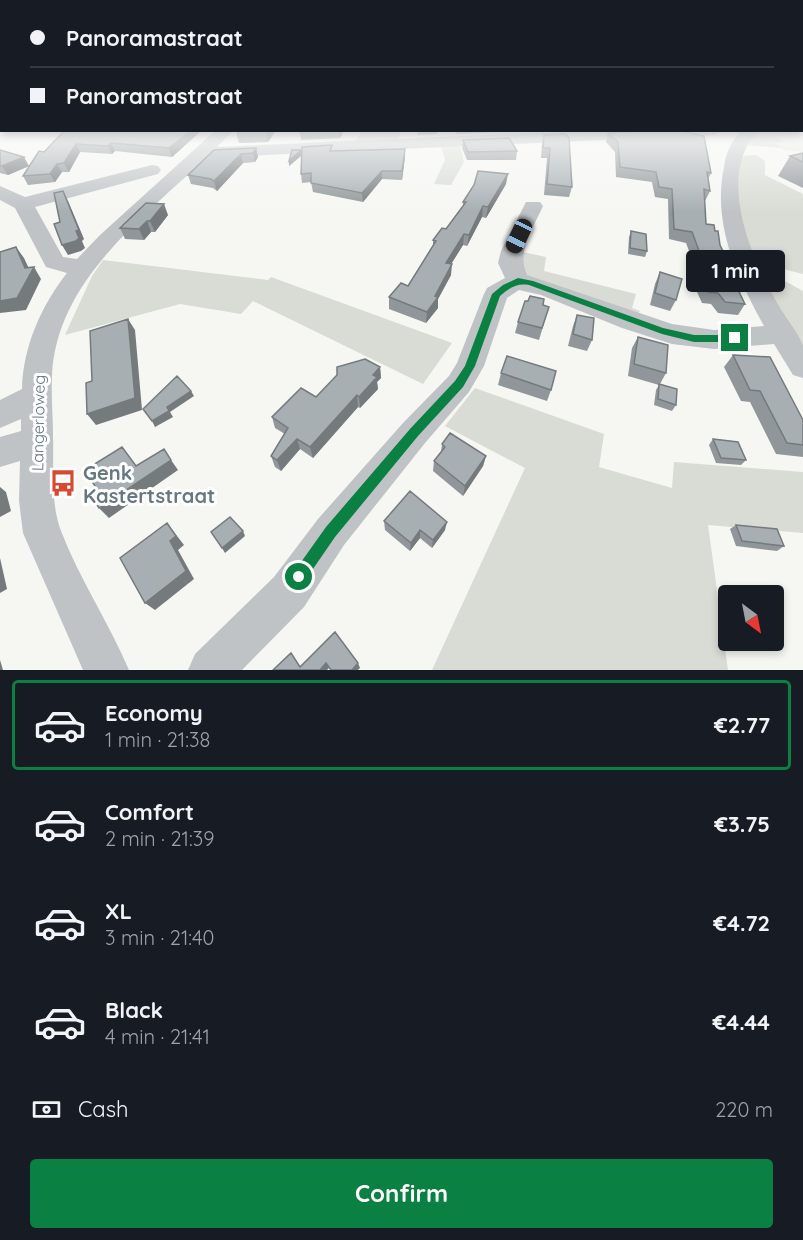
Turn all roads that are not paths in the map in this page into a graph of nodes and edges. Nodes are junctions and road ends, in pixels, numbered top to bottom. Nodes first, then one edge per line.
1 (204, 150) edge
2 (326, 150) edge
3 (738, 150) edge
4 (197, 157) junction
5 (0, 192) edge
6 (23, 204) junction
7 (533, 206) dead end
8 (83, 267) junction
9 (518, 281) junction
10 (780, 334) junction
11 (803, 367) edge
12 (37, 396) junction
13 (0, 415) edge
14 (37, 441) junction
15 (0, 452) edge
16 (106, 670) edge
17 (211, 670) edge

1 - 4 street, Langerloweg
2 - 4 street
3 - 10 street
4 - 6 street
4 - 8 street, Langerloweg
5 - 6 street
6 - 8 street
7 - 9 street
8 - 12 street, Langerloweg
9 - 10 street
9 - 17 street
10 - 11 street
12 - 13 street
12 - 14 street, Langerloweg
14 - 15 street
14 - 16 street, Langerloweg

